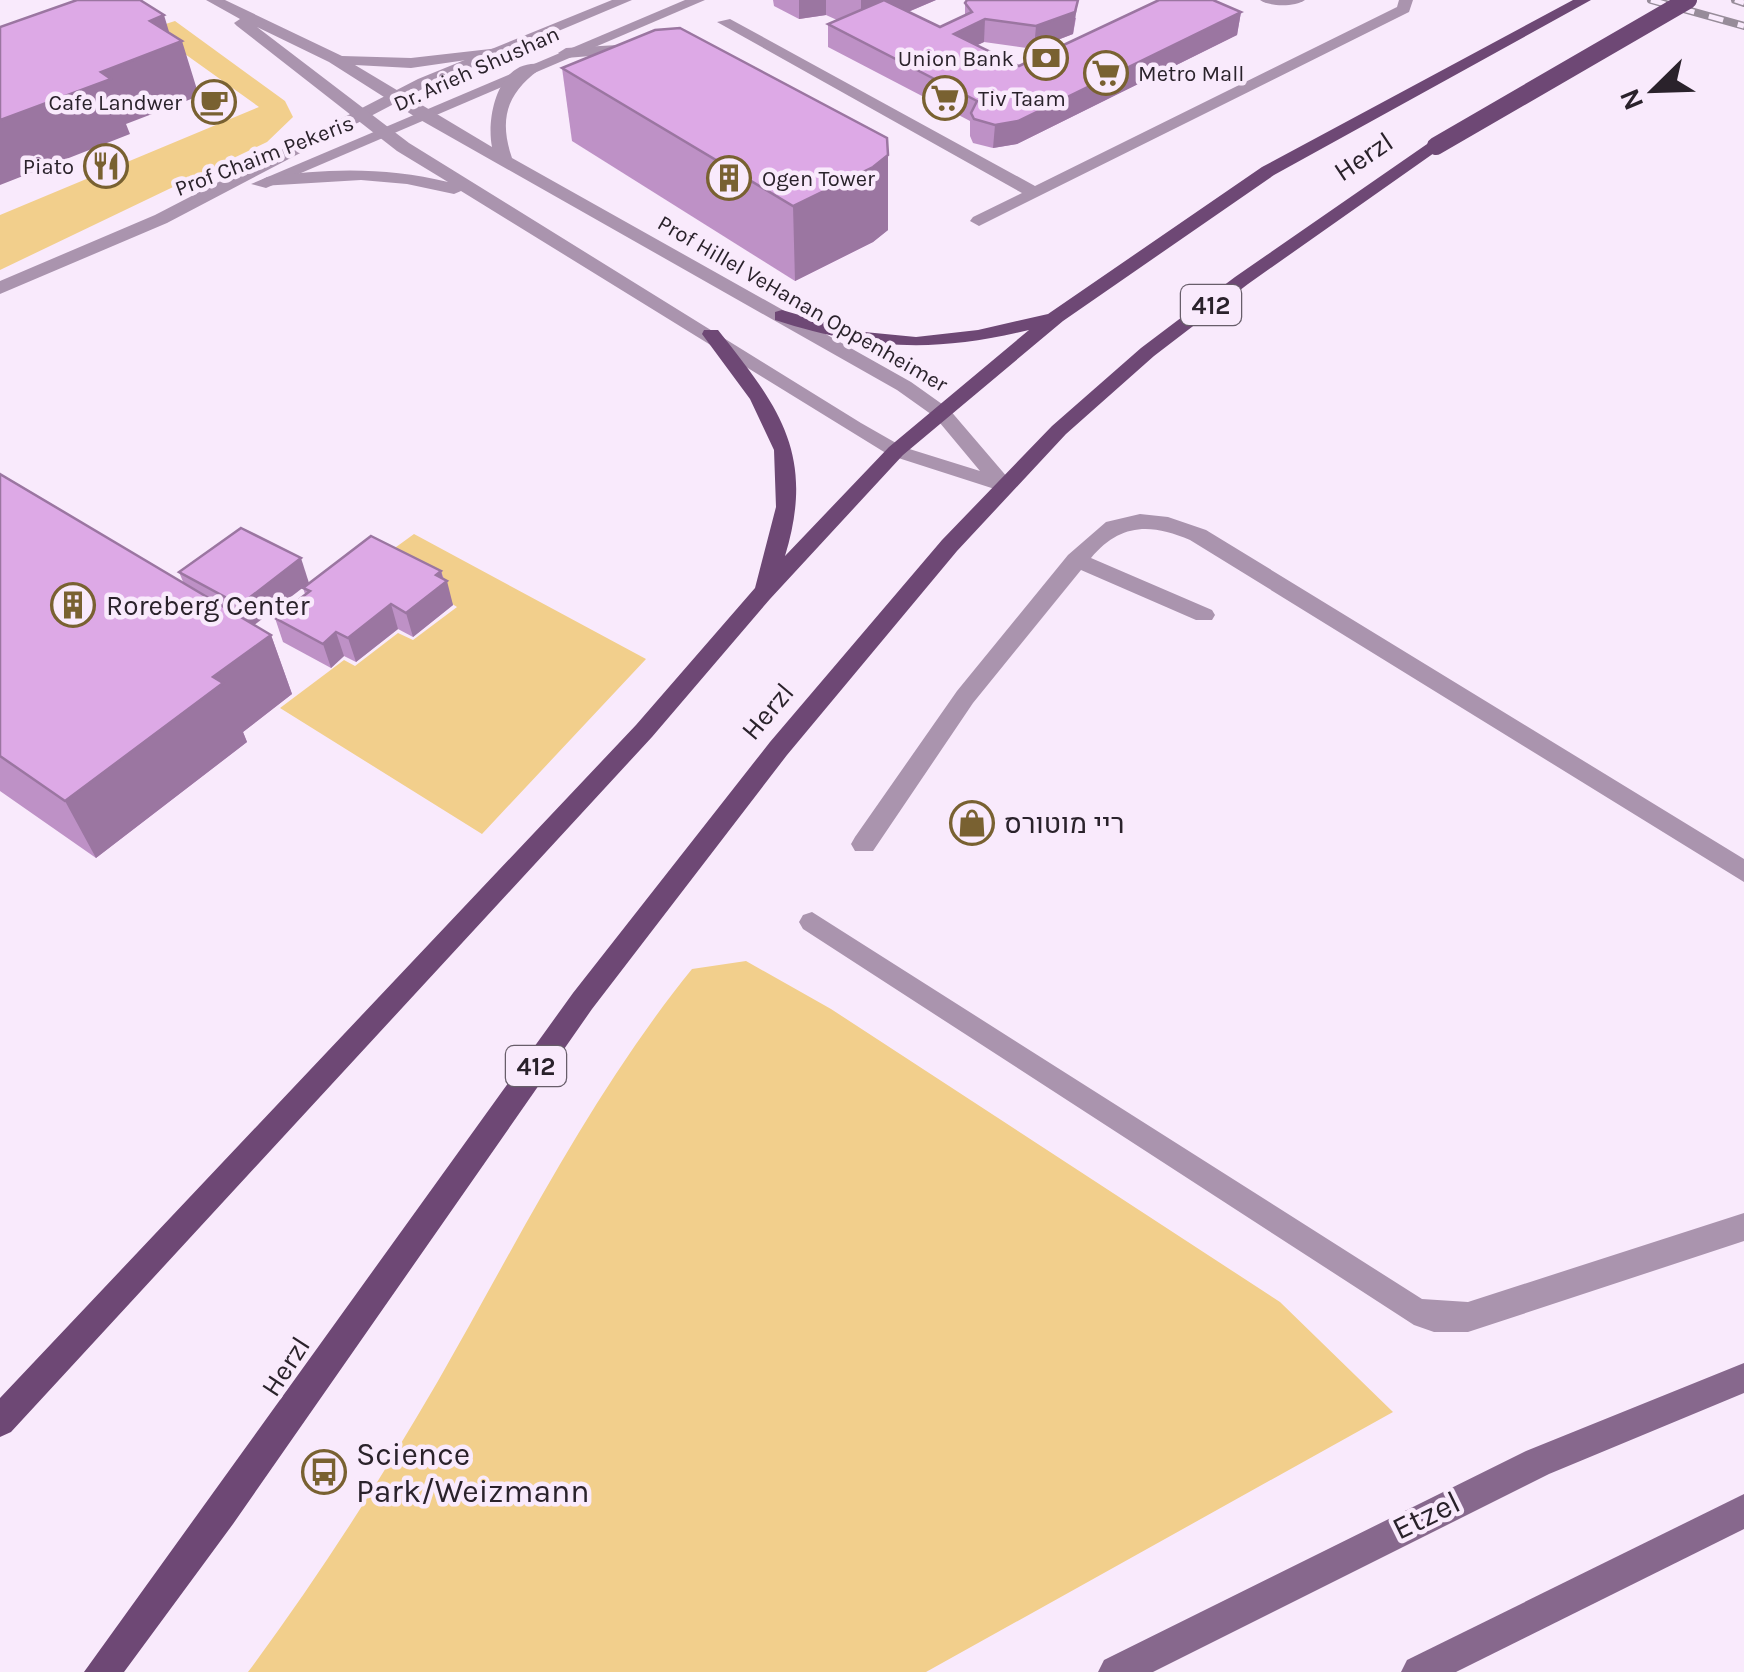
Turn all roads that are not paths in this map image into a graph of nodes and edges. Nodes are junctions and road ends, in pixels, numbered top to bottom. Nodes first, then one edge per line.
1 (625, 0) edge
2 (697, 0) edge
3 (1267, 0) edge
4 (1298, 0) edge
5 (1406, 0) edge
6 (1584, 0) edge
7 (1688, 0) edge
8 (216, 2) edge
9 (725, 22) dead end
10 (648, 49) edge
11 (494, 51) junction
12 (566, 52) junction
13 (335, 59) junction
14 (533, 67) junction
15 (395, 96) junction
16 (360, 115) junction
17 (424, 116) junction
18 (384, 133) junction
19 (505, 162) junction
20 (267, 182) junction
21 (1035, 193) junction
22 (485, 197) junction
23 (161, 219) junction
24 (979, 221) dead end
25 (0, 288) edge
26 (782, 316) junction
27 (1056, 317) junction
28 (711, 334) junction
29 (942, 413) junction
30 (896, 451) junction
31 (1004, 485) junction
32 (1076, 560) junction
33 (762, 594) junction
34 (1204, 615) dead end
35 (864, 844) dead end
36 (1744, 872) edge
37 (812, 922) dead end
38 (1744, 1227) edge
39 (1744, 1378) edge
40 (0, 1421) edge
41 (1744, 1511) edge
42 (102, 1672) edge
43 (1116, 1672) edge
44 (1419, 1672) edge

1 - 11 street, Dr. Arieh Shushan
2 - 12 street, Dr. Arieh Shushan
3 - 4 street
5 - 21 street
6 - 27 main road, Herzl
7 - 31 main road, Herzl / 412, bridge
8 - 13 street, Prof Hillel VeHanan Oppenheimer
8 - 16 street, Prof Hillel VeHanan Oppenheimer
9 - 21 street
10 - 12 street
11 - 13 street
11 - 15 street, Dr. Arieh Shushan
12 - 14 street, Dr. Arieh Shushan
13 - 15 street, Prof Hillel VeHanan Oppenheimer
14 - 17 street, Dr. Arieh Shushan
14 - 19 street
15 - 16 street, Dr. Arieh Shushan
15 - 17 street, Prof Hillel VeHanan Oppenheimer
16 - 18 street, Prof Hillel VeHanan Oppenheimer
16 - 23 street, Prof Chaim Pekeris
17 - 18 street, Dr. Arieh Shushan
17 - 19 street, Prof Hillel VeHanan Oppenheimer
18 - 20 street, Prof Chaim Pekeris
18 - 22 street, Prof Hillel VeHanan Oppenheimer
19 - 26 street, Prof Hillel VeHanan Oppenheimer
20 - 22 street
20 - 23 street, Prof Chaim Pekeris
21 - 24 street
22 - 28 street, Prof Hillel VeHanan Oppenheimer
23 - 25 street, Prof Chaim Pekeris
26 - 27 main road
26 - 29 street, Prof Hillel VeHanan Oppenheimer
27 - 29 main road, Herzl
28 - 30 street, Prof Hillel VeHanan Oppenheimer
28 - 33 main road
29 - 30 main road, Herzl
29 - 31 street, Prof Hillel VeHanan Oppenheimer
30 - 31 street, Prof Hillel VeHanan Oppenheimer
30 - 33 main road, Herzl
31 - 42 main road, Herzl / 412
32 - 34 street
32 - 35 street
32 - 36 street
33 - 40 main road, Herzl
37 - 38 street
39 - 43 main road, Etzel
41 - 44 main road

